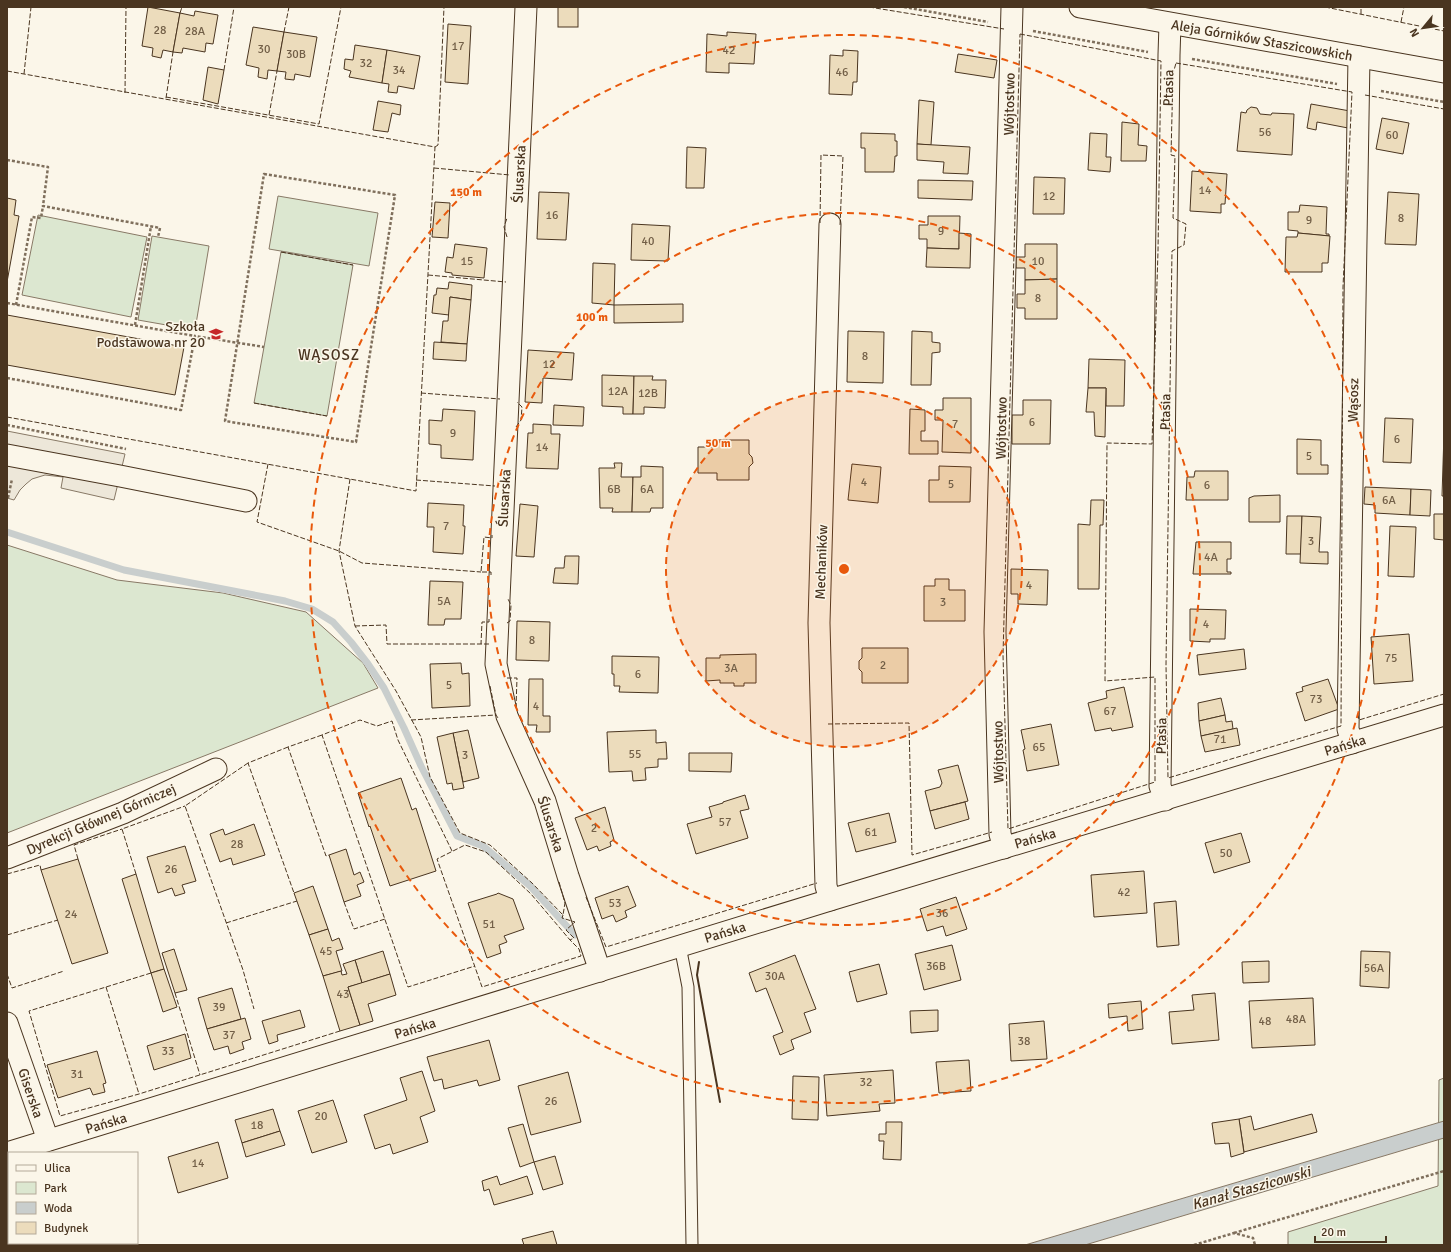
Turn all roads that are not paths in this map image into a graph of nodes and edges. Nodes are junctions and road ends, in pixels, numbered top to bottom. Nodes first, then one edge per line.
1 (526, 7) edge
2 (1012, 7) edge
3 (1080, 7) edge
4 (1170, 24) junction
5 (1359, 57) junction
6 (1444, 72) edge
7 (830, 224) dead end
8 (7, 456) edge
9 (246, 501) dead end
10 (1444, 715) edge
11 (1352, 742) junction
12 (216, 769) dead end
13 (1165, 800) junction
14 (1004, 848) junction
15 (7, 858) edge
16 (830, 900) junction
17 (680, 946) junction
18 (600, 971) junction
19 (7, 1023) edge
20 (48, 1140) junction
21 (10, 1152) edge
22 (692, 1245) edge

1 - 18 street, Ślusarska
2 - 14 street, Wójtostwo
3 - 4 street, Aleja Górników Staszicowskich
4 - 5 street, Aleja Górników Staszicowskich
4 - 13 street, Ptasia
5 - 6 street, Aleja Górników Staszicowskich
5 - 11 street, Wąsosz
7 - 16 street, Mechaników
8 - 9 street
10 - 11 street, Pańska
11 - 13 street, Pańska
12 - 15 street, Dyrekcji Głównej Górniczej
13 - 14 street, Pańska
14 - 16 street, Pańska
16 - 17 street, Pańska
17 - 18 street, Pańska
17 - 22 lane
18 - 20 street, Pańska
19 - 20 street, Giserska
20 - 21 street, Pańska

